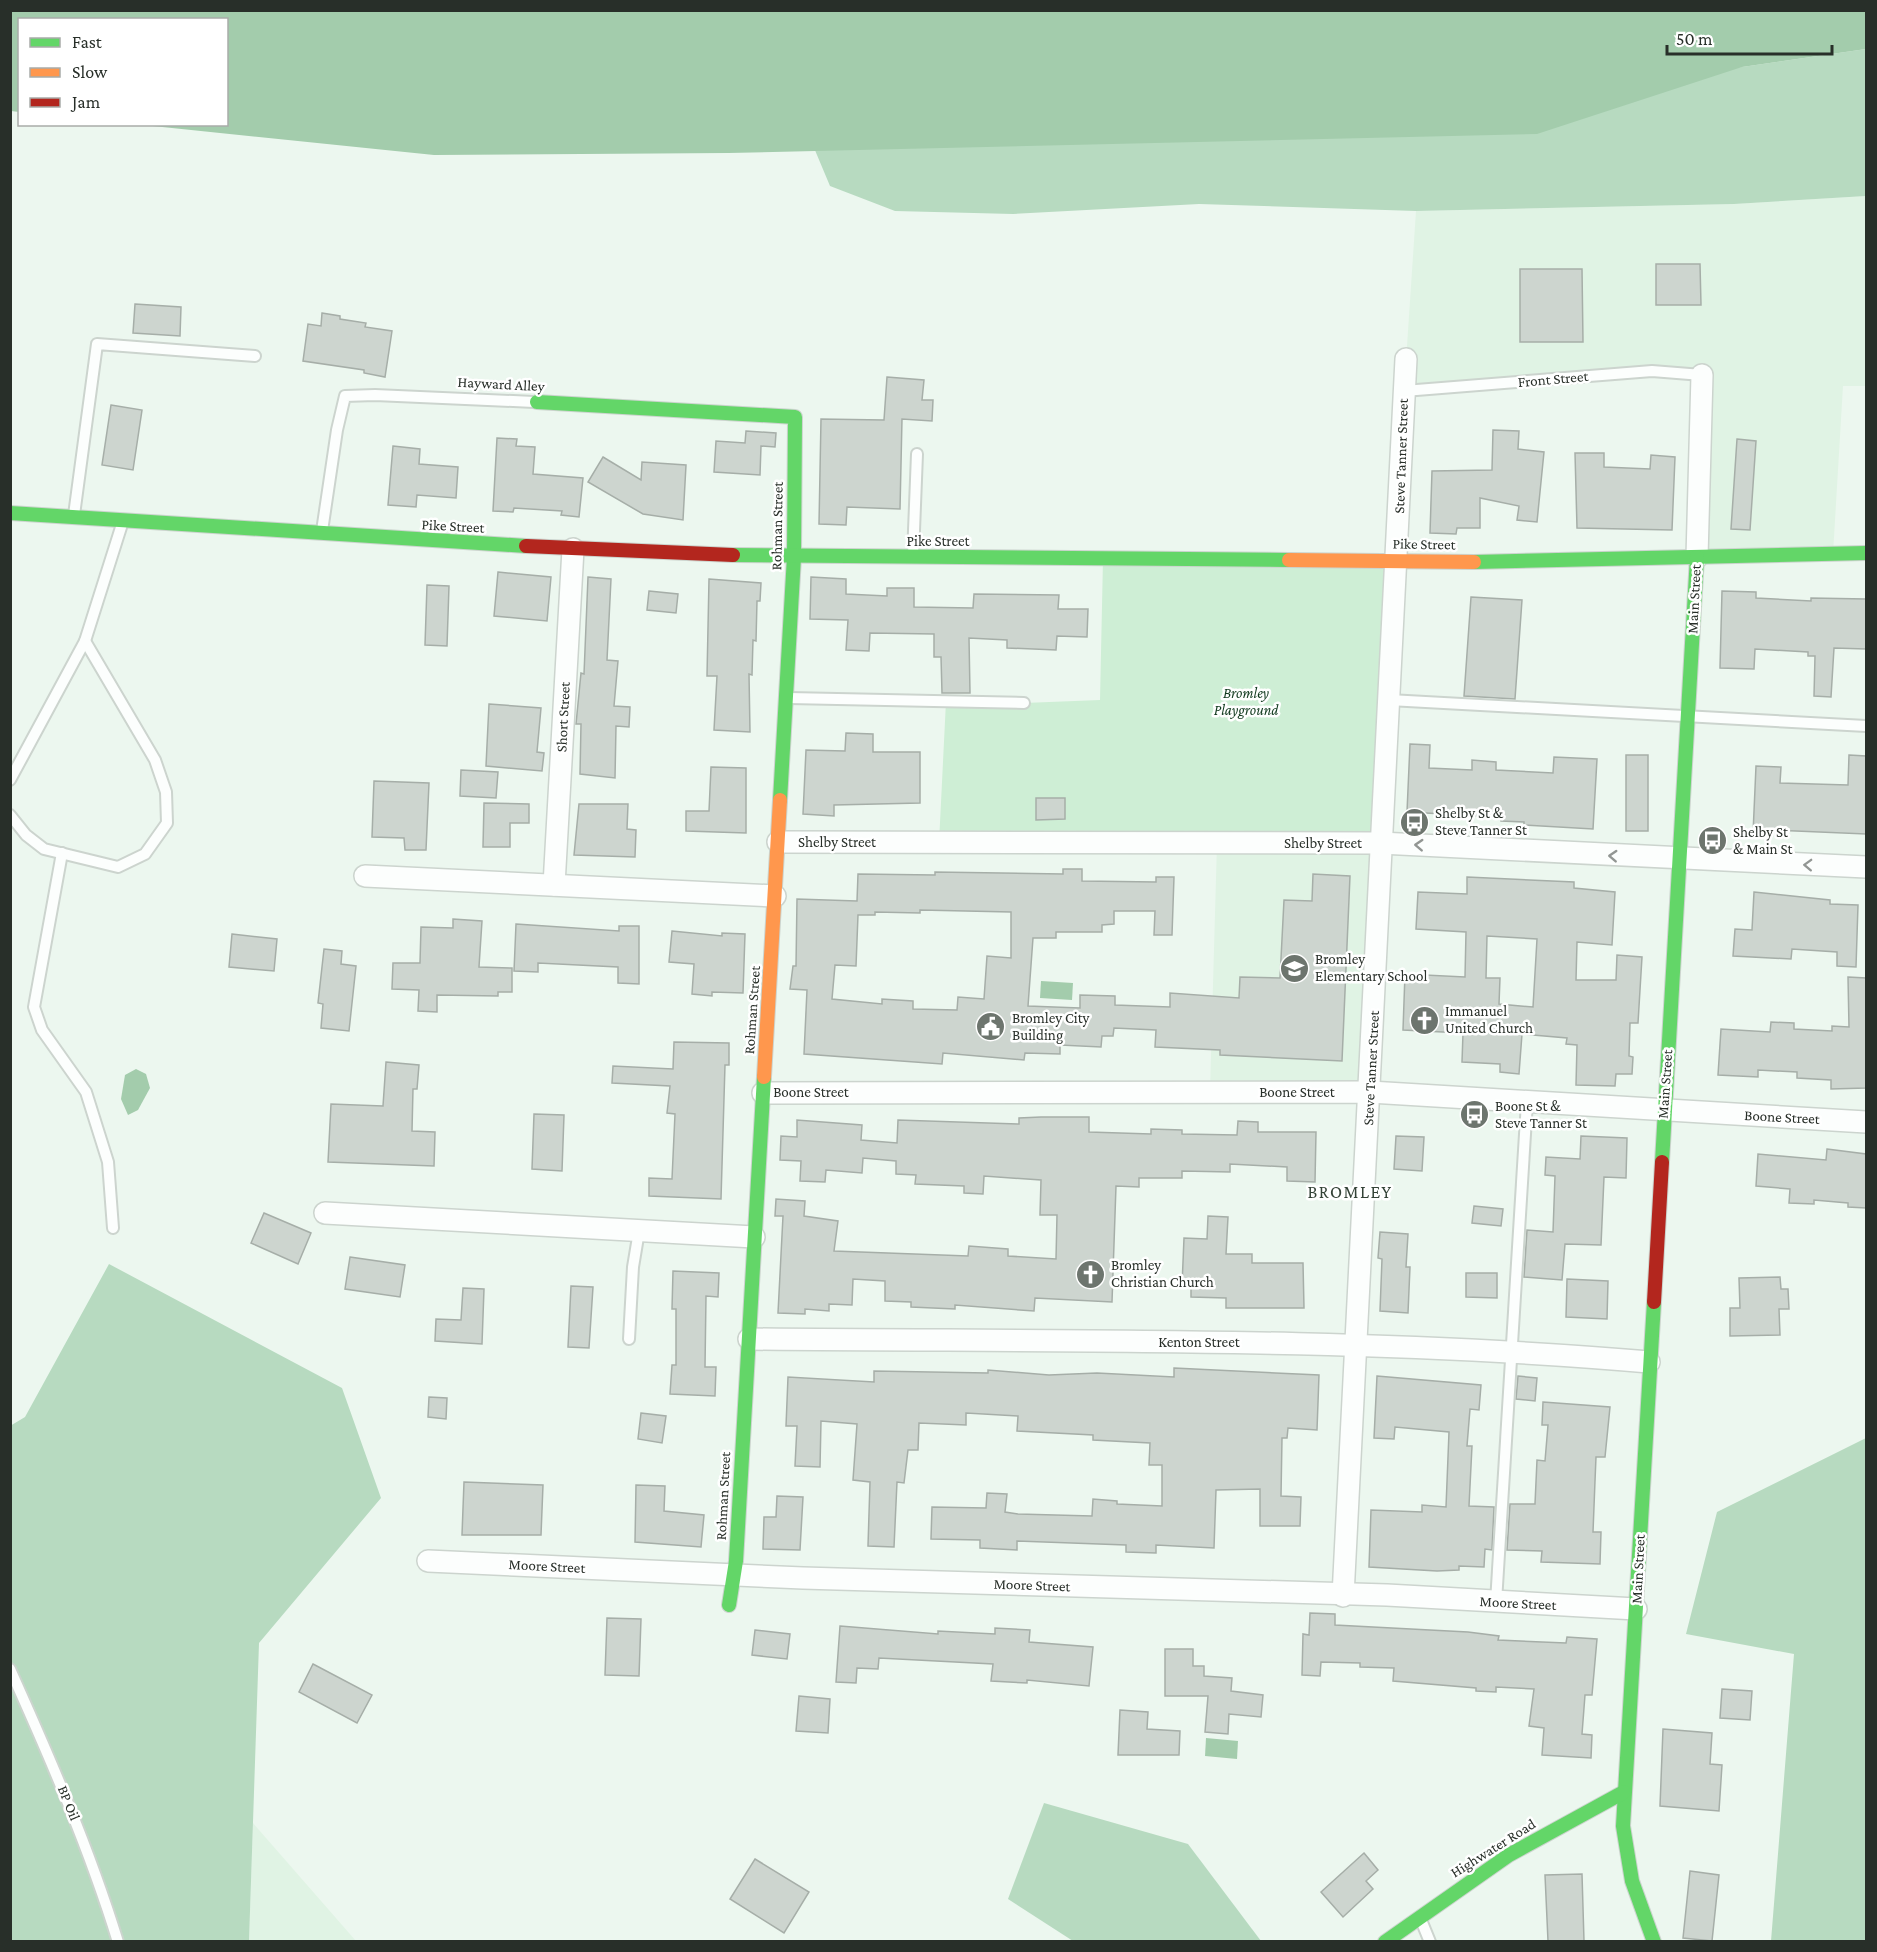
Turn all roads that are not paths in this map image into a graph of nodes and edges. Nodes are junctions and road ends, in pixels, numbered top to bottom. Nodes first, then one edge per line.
1 (255, 356) dead end
2 (1407, 360) dead end
3 (1702, 375) joint
4 (1404, 391) junction
5 (537, 402) joint
6 (795, 417) joint
7 (917, 454) dead end
8 (10, 513) edge
9 (73, 518) junction
10 (123, 521) junction
11 (322, 535) junction
12 (573, 549) junction
13 (1866, 553) edge
14 (794, 557) junction
15 (1697, 557) junction
16 (913, 558) junction
17 (1398, 561) junction
18 (85, 641) junction
19 (786, 698) junction
20 (1389, 700) junction
21 (1024, 703) dead end
22 (1688, 717) junction
23 (1866, 726) edge
24 (10, 780) edge
25 (10, 815) edge
26 (778, 842) junction
27 (1380, 843) junction
28 (62, 853) junction
29 (1679, 859) junction
30 (1866, 867) edge
31 (365, 876) dead end
32 (554, 885) junction
33 (775, 896) junction
34 (763, 1092) junction
35 (1370, 1092) junction
36 (1527, 1102) junction
37 (1663, 1110) junction
38 (1866, 1122) edge
39 (325, 1213) dead end
40 (113, 1228) dead end
41 (639, 1231) junction
42 (754, 1237) junction
43 (629, 1339) dead end
44 (749, 1339) junction
45 (1356, 1345) junction
46 (1512, 1352) junction
47 (1649, 1362) junction
48 (428, 1561) dead end
49 (734, 1574) junction
50 (1343, 1596) junction
51 (1496, 1602) junction
52 (729, 1605) dead end
53 (1636, 1609) junction
54 (10, 1669) edge
55 (1624, 1792) junction
56 (1419, 1916) junction
57 (1648, 1928) junction
58 (118, 1941) edge
59 (1385, 1941) edge
60 (1430, 1941) edge
61 (1637, 1941) edge
62 (1654, 1941) edge

1 - 9 lane
2 - 4 street, Steve Tanner Street
3 - 4 lane, Front Street
3 - 15 street, Main Street
4 - 17 street, Steve Tanner Street
5 - 6 street, Hayward Alley
5 - 11 lane, Hayward Alley
6 - 14 street, Rohman Street
7 - 16 lane
8 - 9 street, Pike Street
9 - 10 street, Pike Street
10 - 11 street, Pike Street
10 - 18 lane
11 - 12 street, Pike Street
12 - 14 street, Pike Street
12 - 32 street, Short Street
13 - 15 street, Pike Street
14 - 16 street, Pike Street
14 - 19 street, Rohman Street
15 - 17 street, Pike Street
15 - 22 street, Main Street
16 - 17 street, Pike Street
17 - 20 street, Steve Tanner Street
18 - 24 lane
18 - 28 lane
19 - 21 lane
19 - 26 street, Rohman Street
20 - 22 lane
20 - 27 street, Steve Tanner Street
22 - 23 lane
22 - 29 street, Main Street
25 - 28 lane
26 - 27 street, Shelby Street
26 - 33 street, Rohman Street
29 -> 27 street, Shelby Street
27 - 35 street, Steve Tanner Street
28 - 40 lane
30 -> 29 street, Shelby Street
29 - 37 street, Main Street
31 - 32 street
32 - 33 street
33 - 34 street, Rohman Street
34 - 35 street, Boone Street
34 - 42 street, Rohman Street
35 - 36 street, Boone Street
35 - 45 street, Steve Tanner Street
36 - 37 street, Boone Street
36 - 46 lane
37 - 38 street, Boone Street
37 - 47 street, Main Street
39 - 41 street
41 - 42 street
41 - 43 lane
42 - 44 street, Rohman Street
44 - 45 street, Kenton Street
44 - 49 street, Rohman Street
45 - 46 street, Kenton Street
45 - 50 street, Steve Tanner Street
46 - 47 street, Kenton Street
46 - 51 lane
47 - 53 street, Main Street
48 - 49 street, Moore Street
49 - 50 street, Moore Street
49 - 52 street, Rohman Street
50 - 51 street, Moore Street
51 - 53 street, Moore Street
53 - 55 street, Main Street
54 - 58 lane, BP Oil
55 - 56 street, Highwater Road
55 - 57 street, Main Street
56 - 59 street, Highwater Road
56 - 60 lane
57 - 61 lane
57 - 62 street, Main Street

